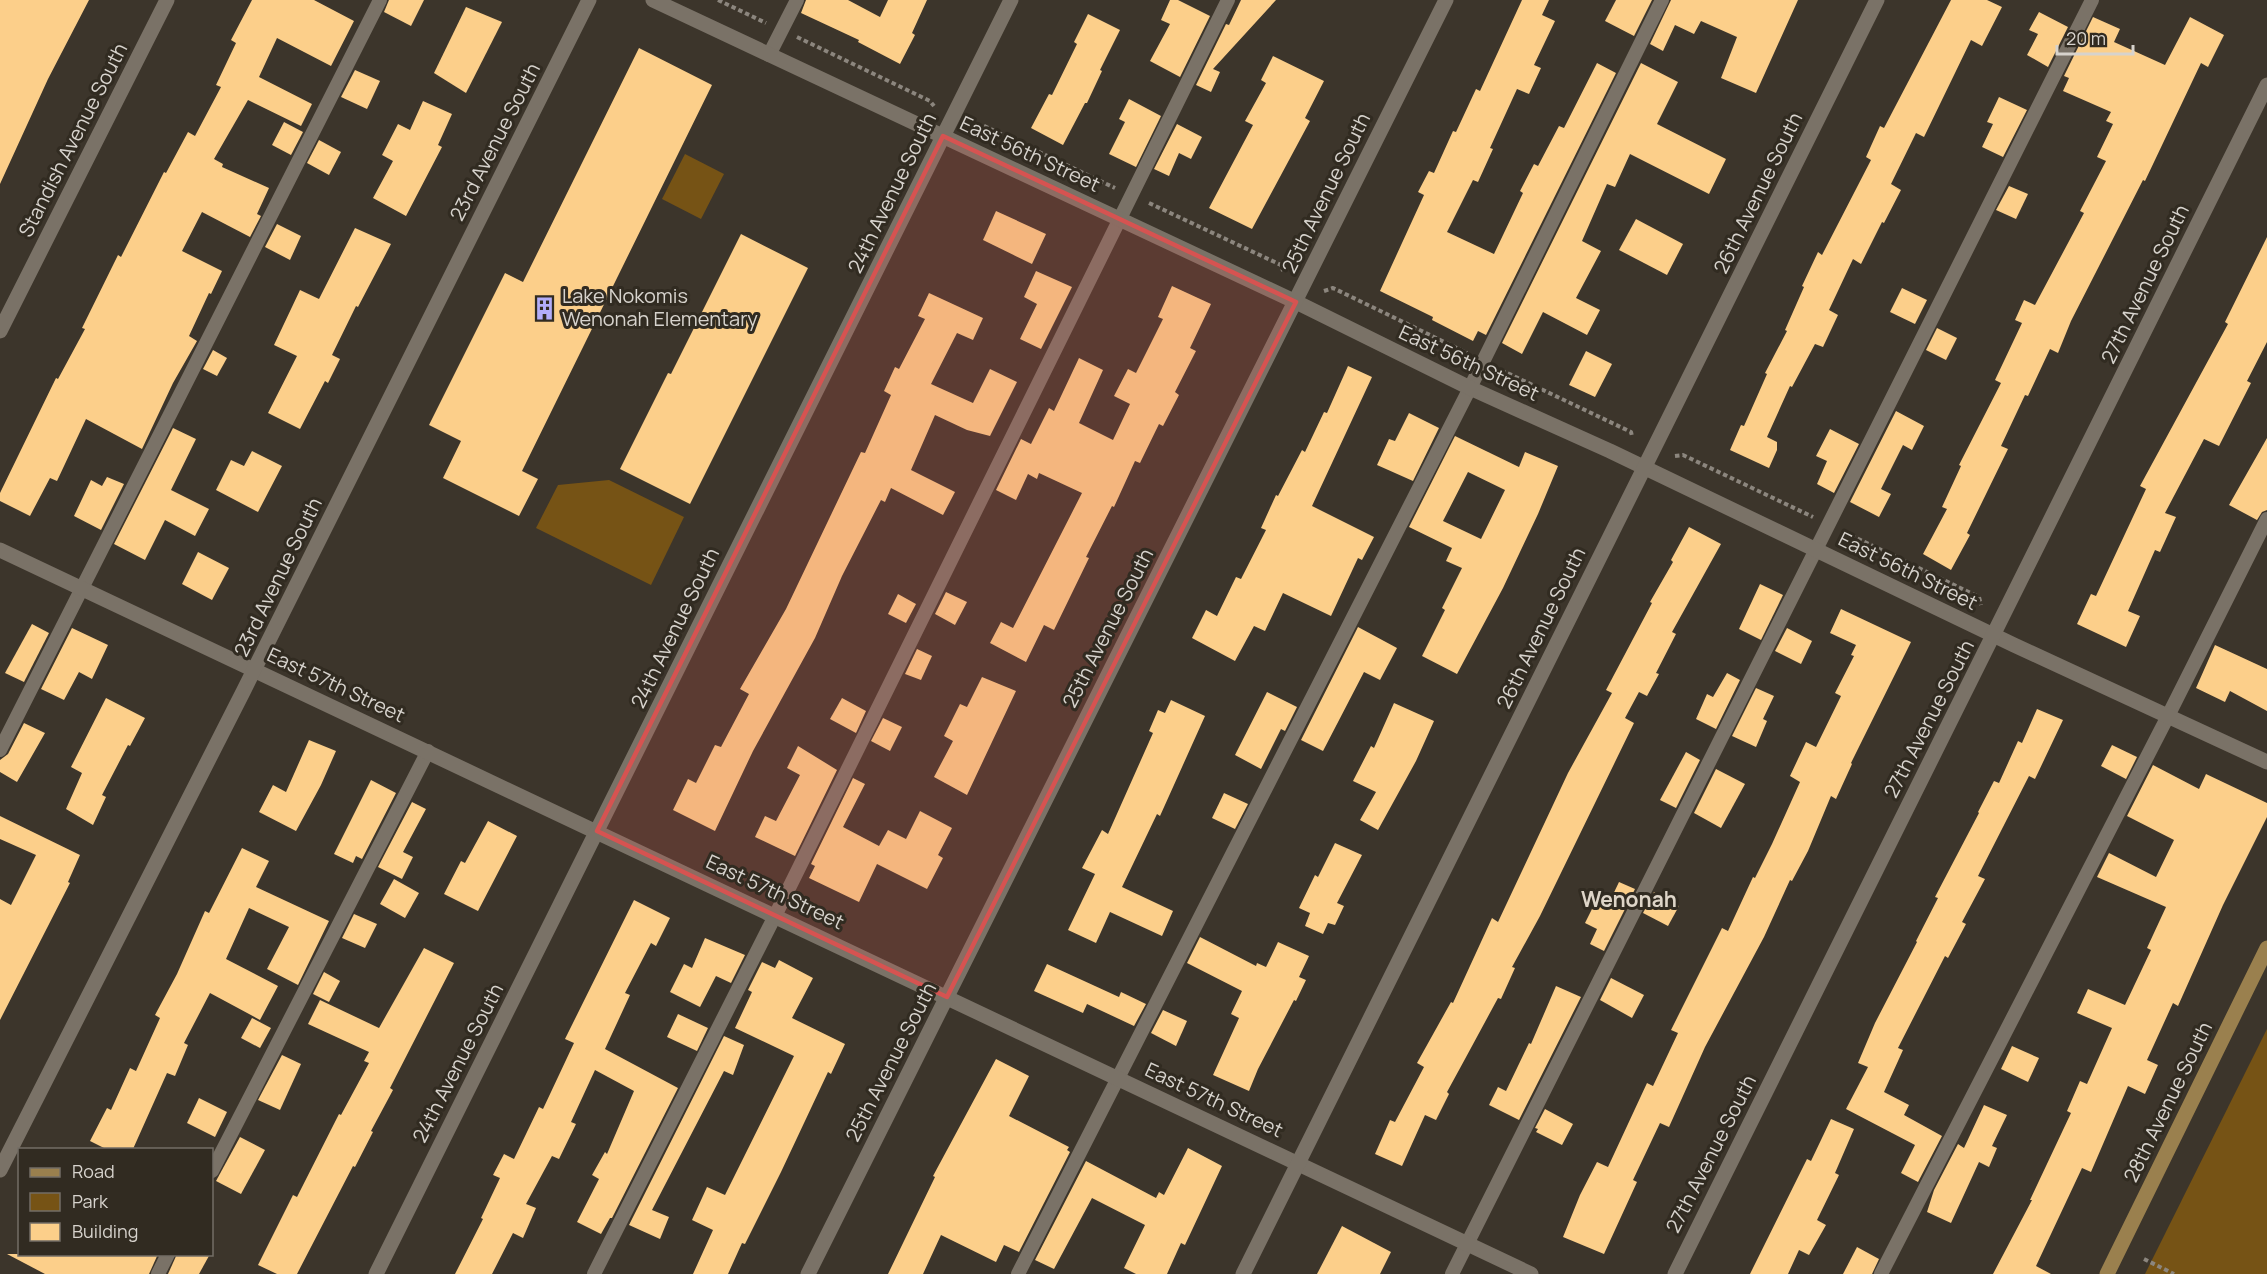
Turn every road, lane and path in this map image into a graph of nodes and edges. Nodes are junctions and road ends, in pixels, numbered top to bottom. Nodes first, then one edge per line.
1 (166, 0) edge
2 (380, 0) edge
3 (589, 0) edge
4 (653, 0) edge
5 (718, 0) edge
6 (797, 0) edge
7 (1011, 0) edge
8 (1228, 0) edge
9 (1446, 0) edge
10 (1662, 0) edge
11 (1877, 0) edge
12 (2092, 0) edge
13 (782, 30) junction
14 (769, 55) junction
15 (2267, 85) edge
16 (934, 106) dead end
17 (943, 136) junction
18 (1118, 219) junction
19 (1296, 302) junction
20 (0, 331) edge
21 (1470, 388) junction
22 (1645, 469) junction
23 (2267, 519) edge
24 (1816, 549) junction
25 (0, 550) edge
26 (83, 589) junction
27 (1994, 636) junction
28 (255, 670) junction
29 (2168, 716) junction
30 (0, 750) edge
31 (428, 751) junction
32 (2267, 762) edge
33 (597, 831) junction
34 (775, 916) junction
35 (2267, 948) edge
36 (947, 997) junction
37 (1117, 1078) junction
38 (1299, 1164) junction
39 (213, 1169) edge
40 (0, 1170) edge
41 (1468, 1244) junction
42 (167, 1256) edge
43 (2144, 1259) dead end
44 (158, 1274) edge
45 (376, 1274) edge
46 (594, 1274) edge
47 (808, 1274) edge
48 (1018, 1274) edge
49 (1243, 1274) edge
50 (1452, 1274) edge
51 (1532, 1274) edge
52 (1675, 1274) edge
53 (1881, 1274) edge
54 (2107, 1274) edge
55 (2174, 1274) edge

1 - 20 street, Standish Avenue South
2 - 26 lane
3 - 28 street, 23rd Avenue South
4 - 14 street, East 56th Street
5 - 13 path
6 - 13 lane
7 - 17 street, 24th Avenue South
8 - 18 lane
9 - 19 street, 25th Avenue South
10 - 21 lane
11 - 22 street, 26th Avenue South
12 - 24 lane
13 - 14 lane
13 - 16 path
14 - 17 street, East 56th Street
15 - 27 street, 27th Avenue South
17 - 18 street, East 56th Street
17 - 33 street, 24th Avenue South
18 - 19 street, East 56th Street
18 - 34 lane
19 - 21 street, East 56th Street
19 - 36 street, 25th Avenue South
21 - 22 street, East 56th Street
21 - 37 lane
22 - 24 street, East 56th Street
22 - 38 street, 26th Avenue South
23 - 29 lane
24 - 27 street, East 56th Street
24 - 41 lane
25 - 26 street, East 57th Street
26 - 28 street, East 57th Street
26 - 30 lane
27 - 29 street, East 56th Street
27 - 52 street, 27th Avenue South
28 - 31 street, East 57th Street
28 - 40 street, 23rd Avenue South
29 - 32 street, East 56th Street
29 - 53 lane
31 - 33 street, East 57th Street
31 - 39 lane
33 - 34 street, East 57th Street
33 - 45 street, 24th Avenue South
34 - 36 street, East 57th Street
34 - 46 lane
35 - 54 street, 28th Avenue South
36 - 37 street, East 57th Street
36 - 47 street, 25th Avenue South
37 - 38 street, East 57th Street
37 - 48 lane
38 - 41 street, East 57th Street
38 - 49 street, 26th Avenue South
41 - 50 lane
41 - 51 street, East 57th Street
42 - 44 lane
43 - 55 path

